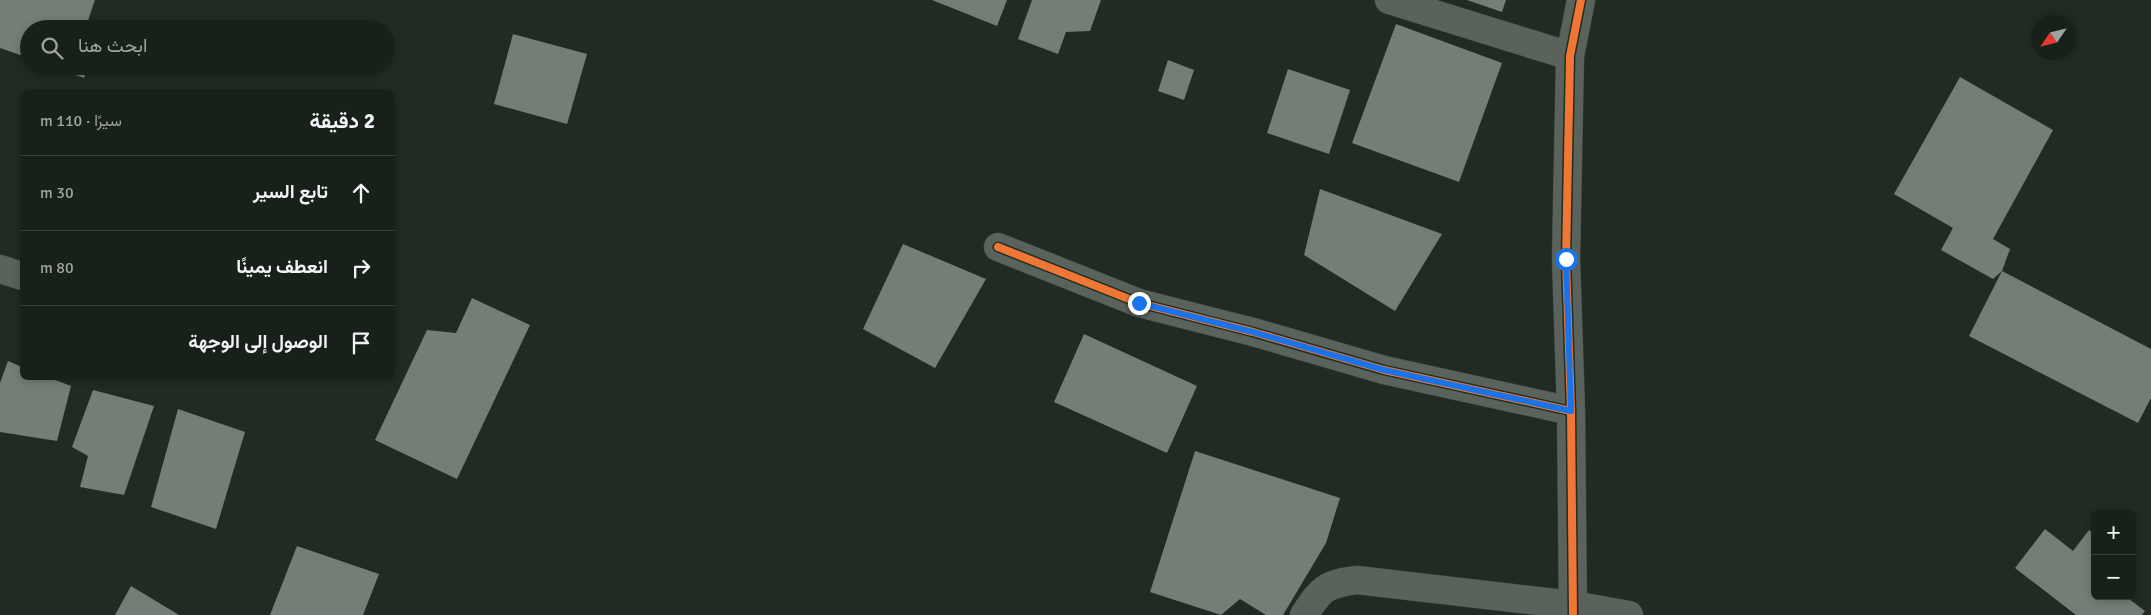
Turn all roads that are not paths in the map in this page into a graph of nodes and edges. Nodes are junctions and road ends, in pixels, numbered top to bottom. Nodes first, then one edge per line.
1 (1389, 0) edge
2 (1581, 0) edge
3 (1570, 56) junction
4 (998, 247) dead end
5 (0, 269) edge
6 (20, 275) edge
7 (1571, 411) junction
8 (1573, 610) edge
9 (1304, 615) edge
10 (1629, 615) edge

1 - 3 street
2 - 3 street
3 - 7 street
4 - 7 street
5 - 6 street
7 - 8 street
8 - 9 street
8 - 10 street

